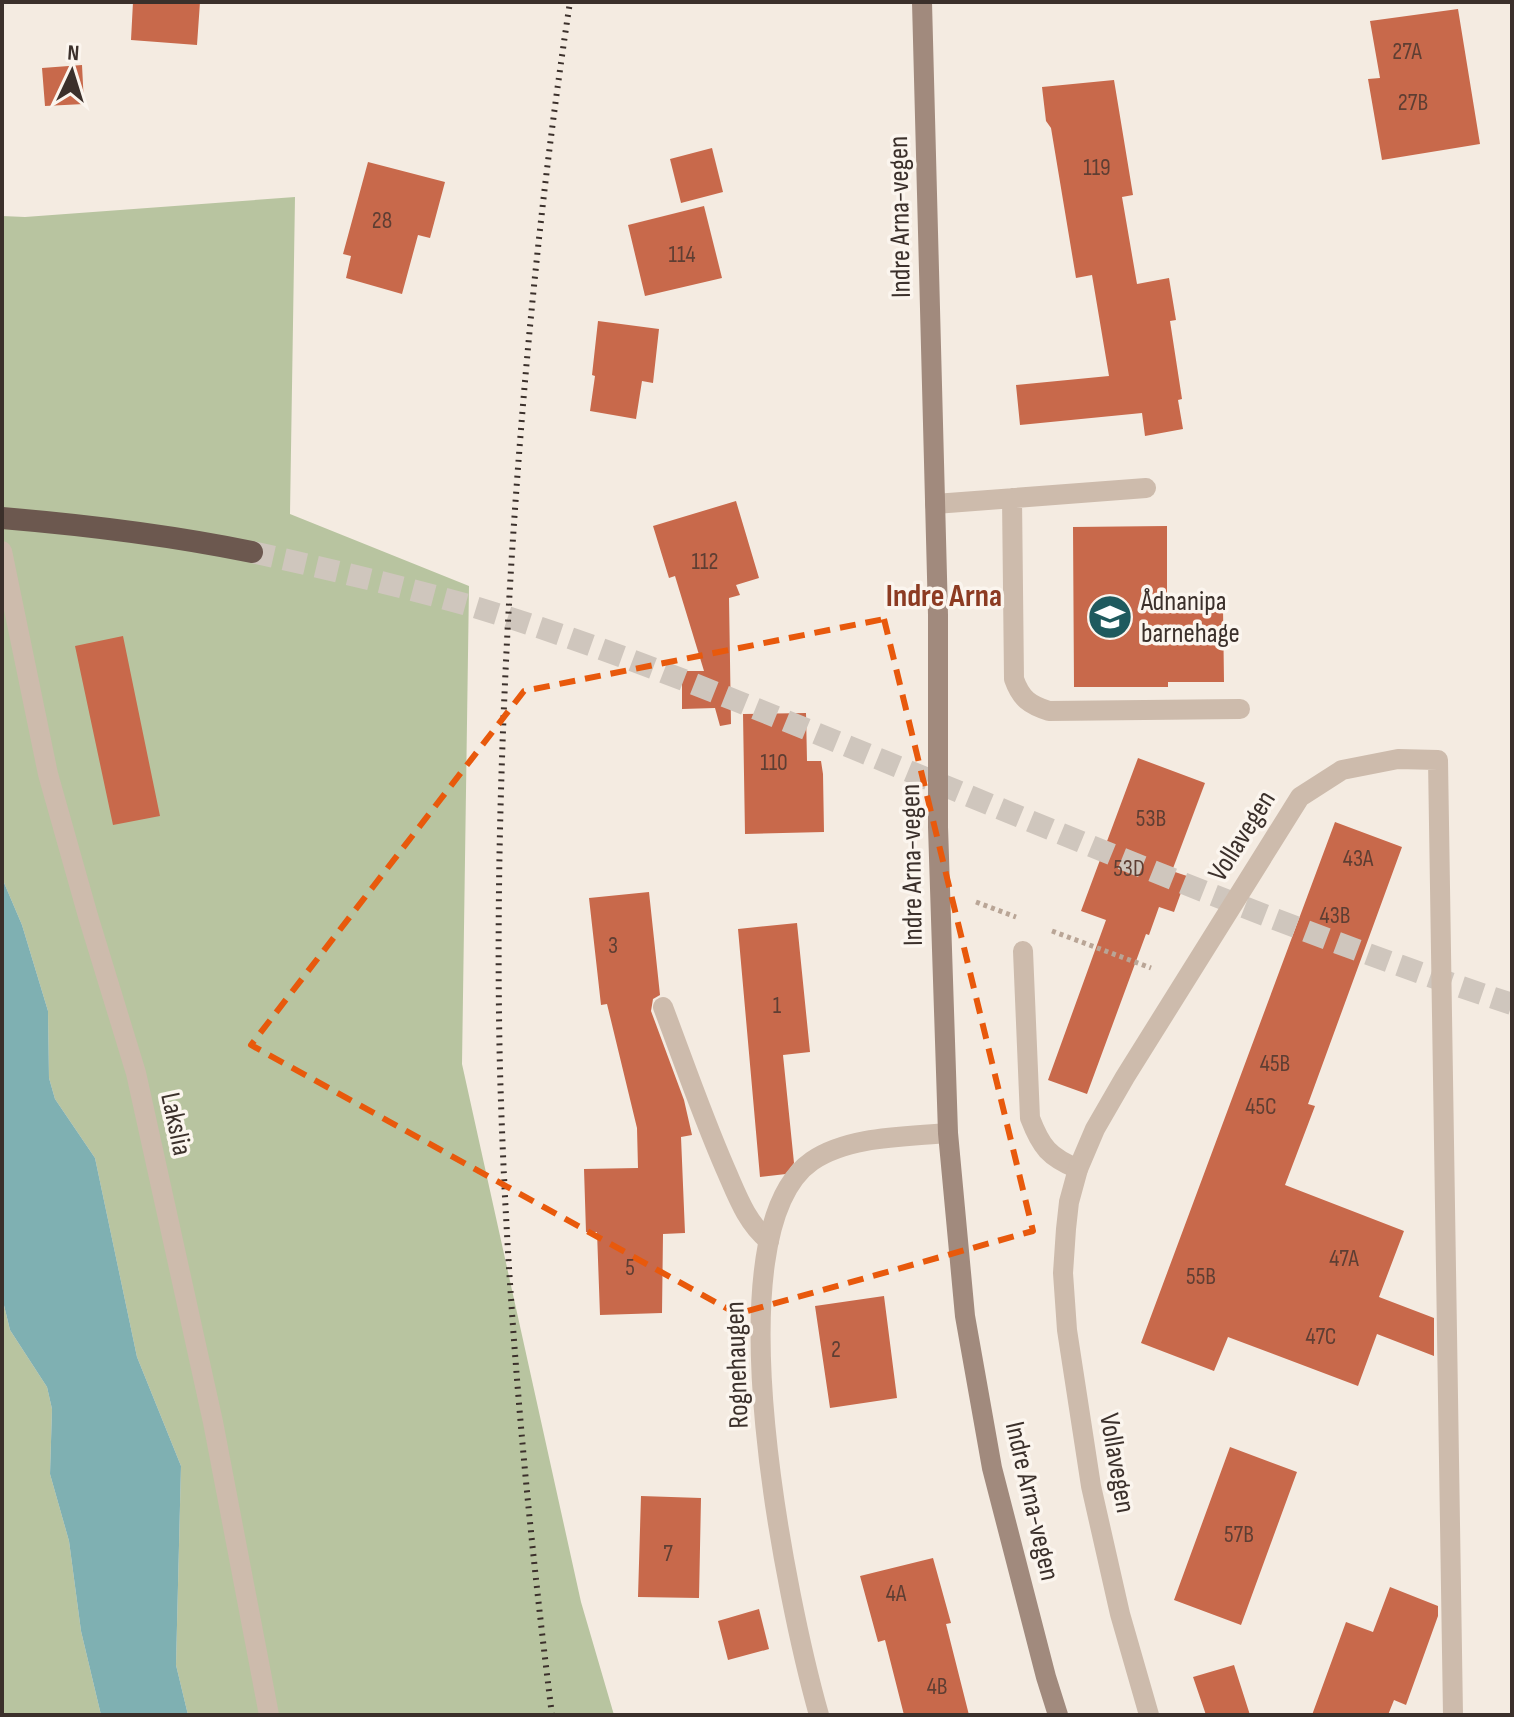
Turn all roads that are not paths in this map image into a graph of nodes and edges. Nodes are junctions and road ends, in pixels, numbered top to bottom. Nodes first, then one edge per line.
1 (922, 2) edge
2 (1146, 488) dead end
3 (1012, 498) junction
4 (935, 504) junction
5 (2, 518) edge
6 (2, 551) edge
7 (252, 552) tunnel mouth
8 (1240, 709) dead end
9 (1023, 951) dead end
10 (663, 1007) dead end
11 (948, 1133) junction
12 (1078, 1169) junction
13 (769, 1241) junction
14 (269, 1715) edge
15 (819, 1715) edge
16 (1058, 1715) edge
17 (1149, 1715) edge
18 (1453, 1715) edge

1 - 4 main road, Indre Arna-vegen
2 - 3 street
3 - 4 street
3 - 8 street
4 - 11 main road, Indre Arna-vegen
5 - 7 highway
6 - 14 street, Lakslia
9 - 12 street
10 - 13 street
11 - 13 street, Rognehaugen
11 - 16 main road, Indre Arna-vegen
12 - 17 street, Vollavegen
12 - 18 street, Vollavegen
13 - 15 street, Rognehaugen

